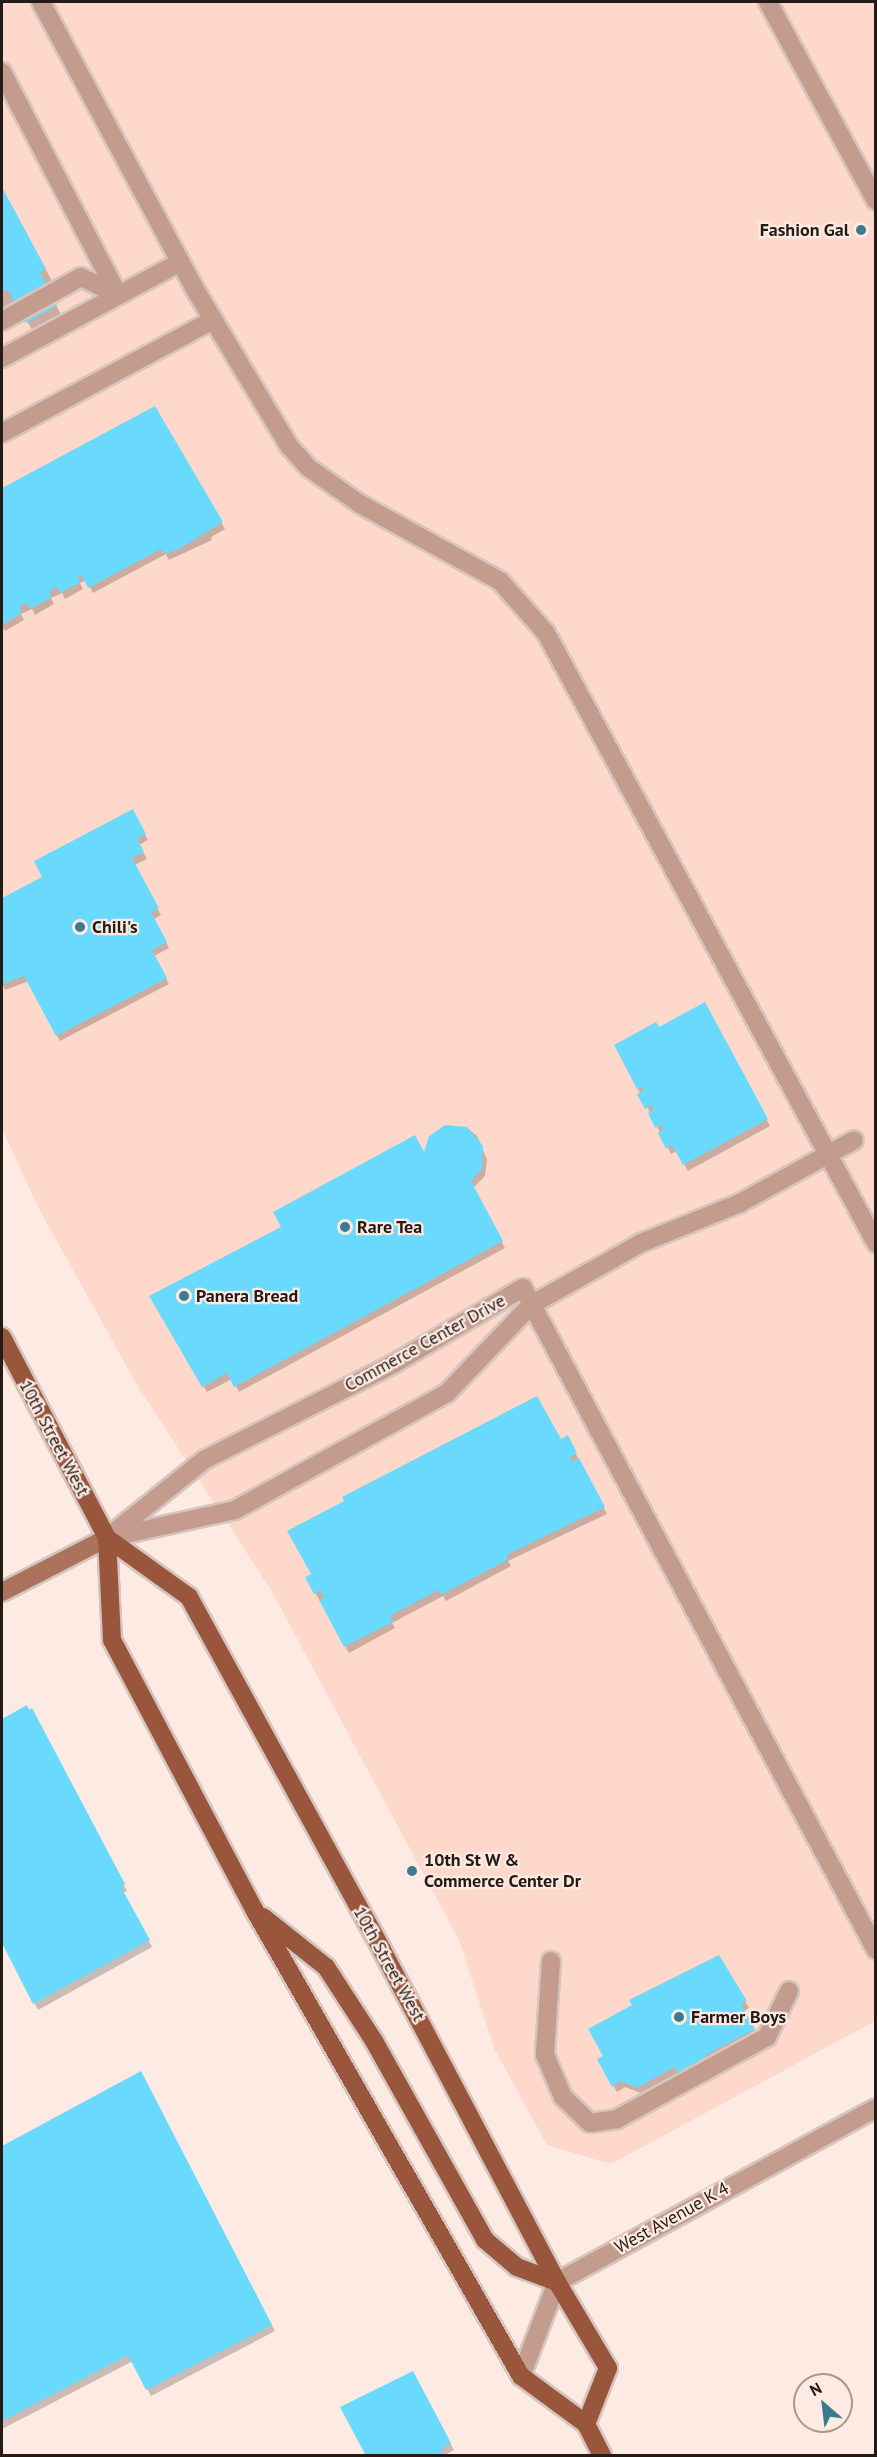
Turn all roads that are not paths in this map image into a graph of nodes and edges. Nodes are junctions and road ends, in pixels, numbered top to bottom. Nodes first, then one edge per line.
1 (41, 2) edge
2 (768, 2) edge
3 (2, 72) edge
4 (876, 201) edge
5 (180, 261) junction
6 (118, 295) junction
7 (213, 320) junction
8 (2, 321) edge
9 (2, 358) edge
10 (2, 433) edge
11 (854, 1140) dead end
12 (828, 1154) junction
13 (876, 1243) edge
14 (531, 1305) junction
15 (2, 1337) edge
16 (107, 1538) junction
17 (2, 1592) edge
18 (255, 1911) junction
19 (876, 1950) edge
20 (551, 1961) dead end
21 (789, 1991) dead end
22 (876, 2108) edge
23 (557, 2282) junction
24 (521, 2376) junction
25 (586, 2424) junction
26 (602, 2456) edge

1 - 5 street
2 - 4 street
3 - 6 street
5 - 6 street
5 - 7 street
6 - 8 street
6 - 9 street
7 - 10 street
7 - 12 street
11 - 12 street
12 - 13 street
12 - 14 street
14 - 16 street, Commerce Center Drive
14 - 16 street, Commerce Center Drive
14 - 19 street
15 - 16 main road, 10th Street West
16 - 17 street, Commerce Center Drive
16 - 18 main road, 10th Street West
16 - 23 main road, 10th Street West
18 - 23 main road
18 - 24 main road, 10th Street West
20 - 21 street
22 - 23 street, West Avenue K 4
23 - 24 street
23 - 25 main road, 10th Street West
24 - 25 main road, 10th Street West
25 - 26 main road, 10th Street West

